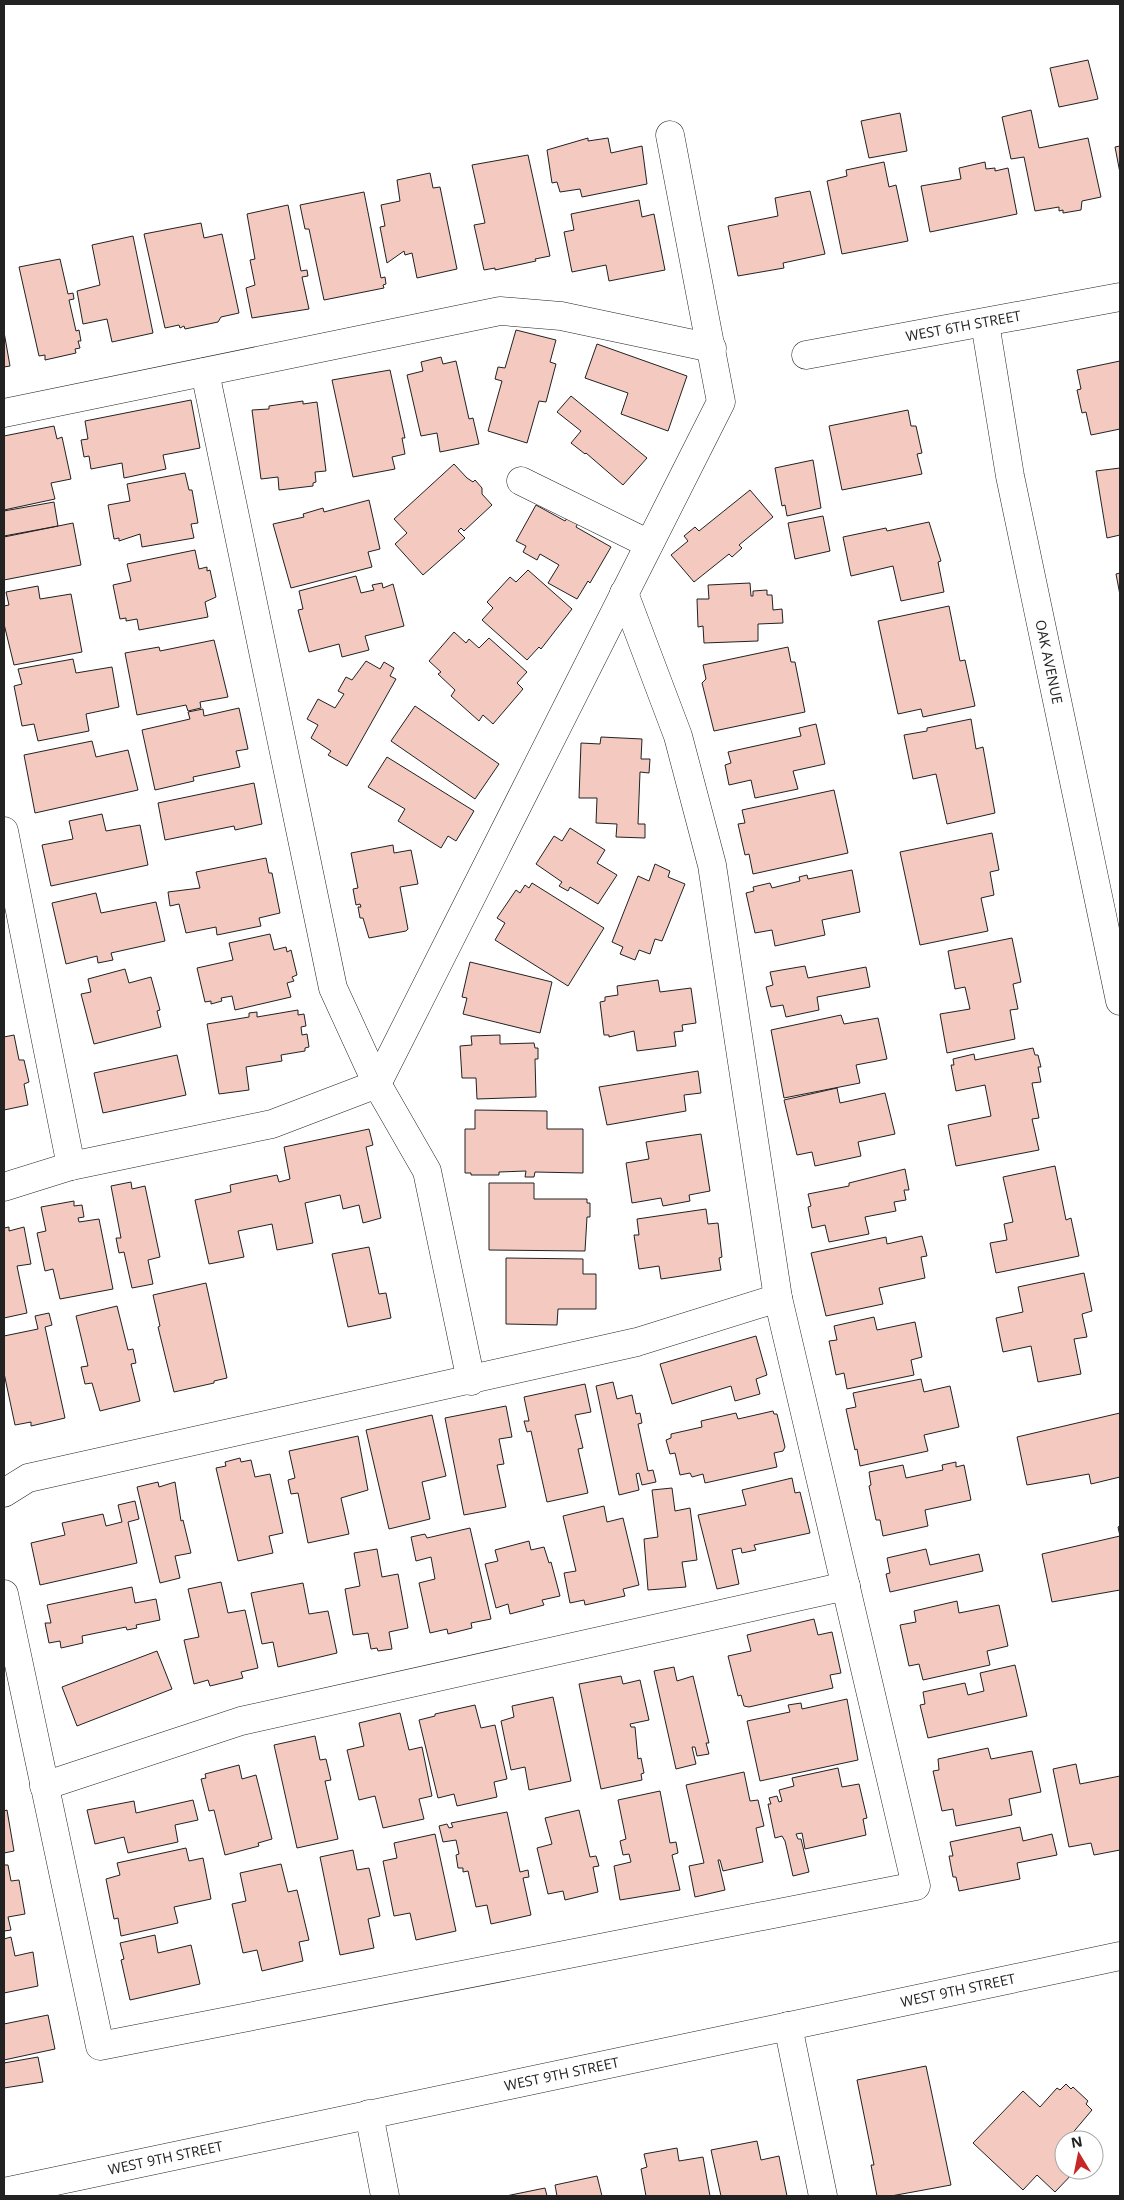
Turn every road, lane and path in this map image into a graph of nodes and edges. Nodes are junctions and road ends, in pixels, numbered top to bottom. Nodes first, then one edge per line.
1 (670, 135) dead end
2 (1120, 297) edge
3 (985, 323) junction
4 (712, 348) junction
5 (806, 355) dead end
6 (205, 372) junction
7 (4, 413) edge
8 (521, 481) dead end
9 (649, 544) junction
10 (624, 593) junction
11 (4, 831) edge
12 (1120, 1001) edge
13 (377, 1084) junction
14 (71, 1166) junction
15 (4, 1187) edge
16 (778, 1298) junction
17 (471, 1381) junction
18 (4, 1493) edge
19 (846, 1586) junction
20 (4, 1594) edge
21 (44, 1786) junction
22 (1120, 1956) edge
23 (788, 2026) junction
24 (369, 2114) junction
25 (5, 2193) edge
26 (385, 2196) edge
27 (823, 2196) edge

1 - 4 street
2 - 3 street, WEST 6TH STREET
3 - 5 street, WEST 6TH STREET
3 - 12 street, OAK AVENUE
4 - 6 street
4 - 9 street
6 - 7 street
6 - 13 street
8 - 9 street
9 - 10 street
10 - 13 street
10 - 16 street
11 - 14 street
13 - 14 street
13 - 17 street
14 - 15 street
16 - 17 street
16 - 19 street
17 - 18 street
19 - 21 street
19 - 21 street
20 - 21 street
22 - 23 street, WEST 9TH STREET
23 - 24 street, WEST 9TH STREET
23 - 27 street
24 - 25 street, WEST 9TH STREET
24 - 26 street

